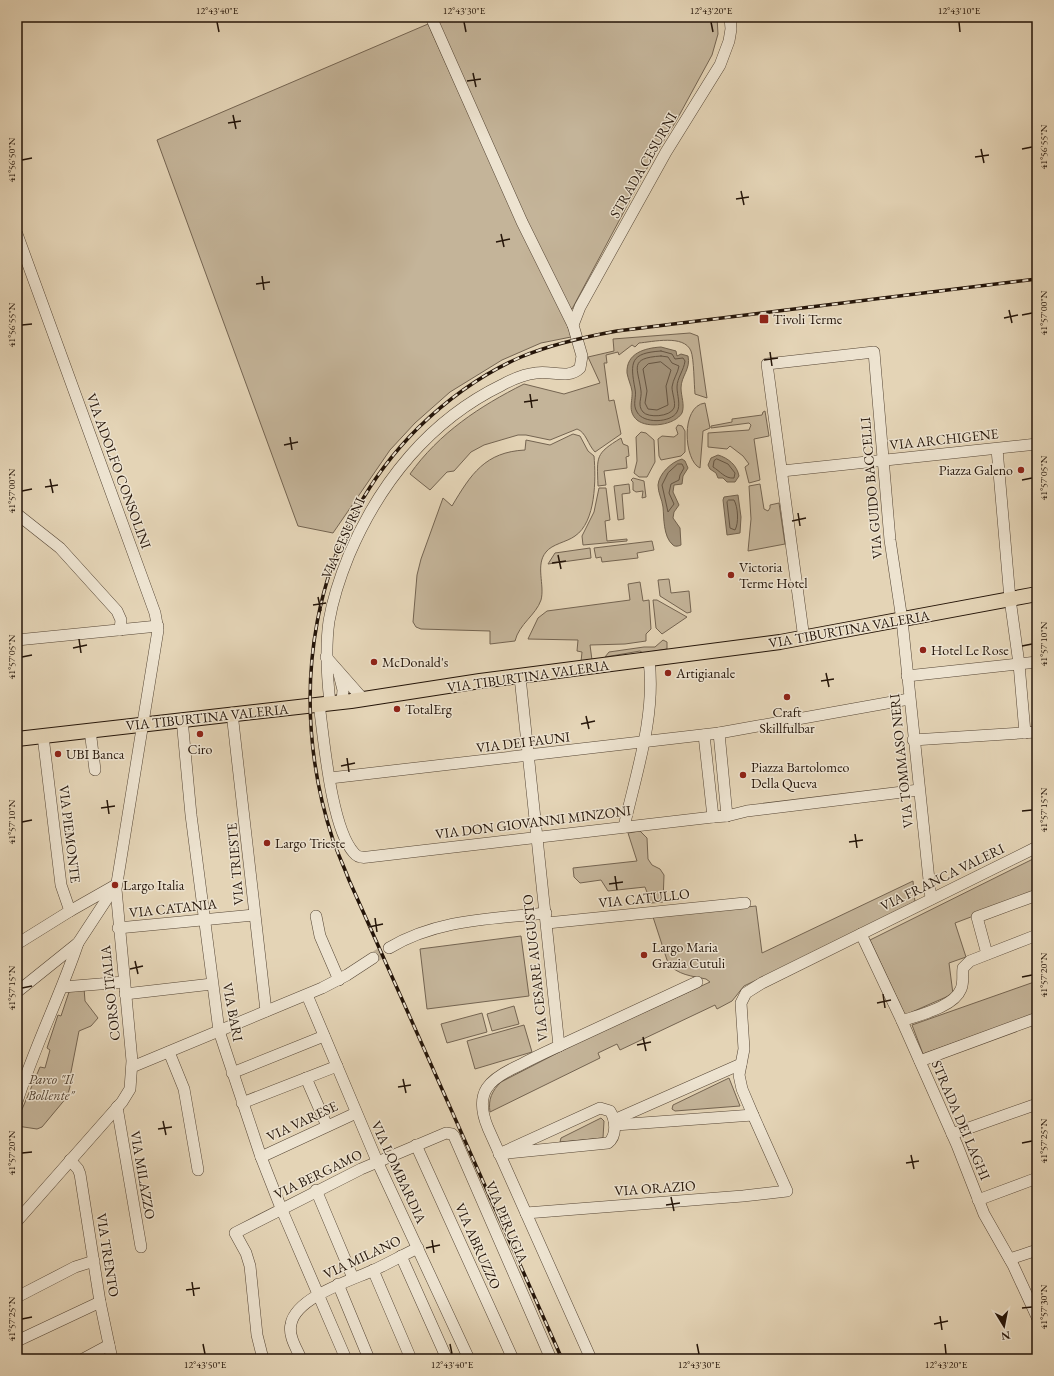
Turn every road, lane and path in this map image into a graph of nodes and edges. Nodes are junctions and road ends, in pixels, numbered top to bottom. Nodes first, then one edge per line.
1 (430, 17) edge
2 (730, 17) edge
3 (17, 234) edge
4 (572, 325) junction
5 (1037, 444) edge
6 (997, 449) junction
7 (884, 460) junction
8 (782, 471) junction
9 (17, 514) edge
10 (1037, 594) edge
11 (1010, 599) junction
12 (902, 620) junction
13 (158, 626) junction
14 (120, 630) junction
15 (804, 639) junction
16 (17, 640) edge
17 (326, 657) junction
18 (649, 660) junction
19 (1037, 662) edge
20 (1019, 664) junction
21 (337, 669) junction
22 (907, 676) junction
23 (520, 677) junction
24 (363, 699) junction
25 (909, 699) junction
26 (330, 703) junction
27 (232, 713) junction
28 (182, 719) junction
29 (143, 723) junction
30 (90, 730) junction
31 (1037, 732) edge
32 (1025, 733) junction
33 (718, 734) junction
34 (704, 735) junction
35 (43, 736) junction
36 (17, 739) edge
37 (913, 740) junction
38 (644, 742) junction
39 (528, 757) junction
40 (95, 770) dead end
41 (330, 778) junction
42 (919, 790) junction
43 (727, 816) junction
44 (713, 818) junction
45 (624, 827) junction
46 (536, 837) junction
47 (1037, 847) edge
48 (116, 885) junction
49 (1037, 895) edge
50 (931, 899) junction
51 (745, 903) dead end
52 (70, 911) junction
53 (254, 915) junction
54 (316, 916) dead end
55 (546, 918) junction
56 (204, 920) junction
57 (118, 928) junction
58 (861, 934) junction
59 (1037, 935) edge
60 (78, 943) junction
61 (17, 944) edge
62 (389, 948) tunnel mouth
63 (987, 954) junction
64 (373, 958) tunnel mouth
65 (339, 980) junction
66 (124, 982) junction
67 (697, 982) dead end
68 (212, 984) junction
69 (63, 987) junction
70 (17, 992) edge
71 (125, 994) junction
72 (306, 995) junction
73 (266, 1011) junction
74 (1037, 1018) edge
75 (902, 1021) junction
76 (219, 1031) junction
77 (324, 1036) junction
78 (559, 1046) junction
79 (169, 1052) junction
80 (920, 1061) junction
81 (741, 1064) junction
82 (336, 1066) junction
83 (132, 1067) junction
84 (232, 1073) junction
85 (306, 1078) junction
86 (17, 1102) edge
87 (242, 1103) junction
88 (1037, 1104) edge
89 (116, 1107) junction
90 (356, 1113) junction
91 (753, 1115) junction
92 (614, 1123) junction
93 (327, 1126) junction
94 (550, 1130) junction
95 (952, 1134) junction
96 (416, 1145) junction
97 (552, 1149) junction
98 (499, 1154) junction
99 (261, 1157) junction
100 (70, 1160) junction
101 (377, 1162) junction
102 (198, 1170) dead end
103 (1037, 1178) edge
104 (316, 1190) junction
105 (787, 1191) joint
106 (978, 1200) junction
107 (281, 1208) junction
108 (526, 1213) junction
109 (17, 1221) edge
110 (141, 1247) dead end
111 (418, 1248) junction
112 (1037, 1250) edge
113 (401, 1256) junction
114 (1010, 1259) junction
115 (94, 1261) junction
116 (373, 1270) junction
117 (353, 1278) junction
118 (338, 1284) junction
119 (319, 1294) junction
120 (17, 1297) edge
121 (100, 1302) junction
122 (1037, 1317) edge
123 (17, 1341) edge
124 (109, 1345) junction
125 (83, 1359) edge
126 (112, 1359) edge
127 (263, 1359) edge
128 (301, 1359) edge
129 (346, 1359) edge
130 (370, 1359) edge
131 (411, 1359) edge
132 (447, 1359) edge
133 (469, 1359) edge
134 (513, 1359) edge
135 (551, 1359) edge
136 (591, 1359) edge

1 - 4 street
2 - 4 street, STRADA CESURNI
3 - 13 street, VIA ADOLFO CONSOLINI
4 - 17 street, VIA CESURNI
5 - 6 street, VIA ARCHIGENE
6 - 7 street, VIA ARCHIGENE
6 - 11 street
7 - 8 street, VIA ARCHIGENE
7 - 8 street, VIA GUIDO BACCELLI
7 - 12 street, VIA GUIDO BACCELLI
8 - 15 street
9 - 14 street
10 - 11 main road, VIA TIBURTINA VALERIA
11 - 12 main road, VIA TIBURTINA VALERIA
11 - 20 street
12 - 15 main road, VIA TIBURTINA VALERIA
12 - 22 street, VIA TOMMASO NERI
13 - 14 street
13 - 29 street, VIA ADOLFO CONSOLINI
14 - 16 street
15 - 18 main road, VIA TIBURTINA VALERIA
17 - 21 street
17 - 26 street, VIA CESURNI
18 - 23 main road, VIA TIBURTINA VALERIA
18 - 38 street
19 - 20 street
20 - 22 street
20 - 32 street
21 - 24 street
21 - 26 street
22 - 25 street, VIA TOMMASO NERI
23 - 24 main road, VIA TIBURTINA VALERIA
23 - 39 street, VIA CESARE AUGUSTO
24 - 26 main road, VIA TIBURTINA VALERIA
25 - 33 street, VIA DEI FAUNI
25 - 37 street, VIA TOMMASO NERI
26 - 27 main road, VIA TIBURTINA VALERIA
26 - 41 street
27 - 28 main road, VIA TIBURTINA VALERIA
27 - 53 street, VIA TRIESTE
28 - 29 main road, VIA TIBURTINA VALERIA
28 - 56 street, VIA BARI
29 - 30 main road, VIA TIBURTINA VALERIA
29 - 48 street, CORSO ITALIA
30 - 35 main road, VIA TIBURTINA VALERIA
30 - 40 street
31 - 32 street
32 - 37 street
33 - 34 street, VIA DEI FAUNI
33 - 43 street
34 - 38 street, VIA DEI FAUNI
34 - 44 street
35 - 36 main road, VIA TIBURTINA VALERIA
35 - 52 street, VIA PIEMONTE
37 - 42 street, VIA TOMMASO NERI
38 - 39 street, VIA DEI FAUNI
38 - 45 street
39 - 41 street, VIA DEI FAUNI
39 - 46 street, VIA CESARE AUGUSTO
41 - 46 street, VIA DON GIOVANNI MINZONI
42 - 43 street
42 - 50 street, VIA TOMMASO NERI
43 - 44 street
44 - 45 street, VIA DON GIOVANNI MINZONI
45 - 46 street, VIA DON GIOVANNI MINZONI
46 - 55 street, VIA CESARE AUGUSTO
47 - 50 street, VIA FRANCA VALERI
48 - 52 street
48 - 57 street, CORSO ITALIA
48 - 60 street
49 - 63 street
50 - 58 street, VIA FRANCA VALERI
51 - 55 street, VIA CATULLO
52 - 61 street
53 - 56 street, VIA CATANIA
53 - 73 street, VIA TRIESTE
54 - 65 street
55 - 62 street, VIA CATULLO
55 - 78 street, VIA CESARE AUGUSTO
56 - 57 street, VIA CATANIA
56 - 68 street, VIA BARI
57 - 66 street, CORSO ITALIA
58 - 75 street, STRADA DEI LAGHI
58 - 81 street, VIA FRANCA VALERI
59 - 63 street
60 - 69 street
60 - 70 street
63 - 75 street
64 - 65 street
65 - 72 street
66 - 69 street
66 - 71 street, CORSO ITALIA
67 - 78 street
68 - 71 street
68 - 76 street, VIA BARI
69 - 86 street
71 - 83 street, CORSO ITALIA
72 - 73 street
72 - 77 street, VIA LOMBARDIA
73 - 76 street
74 - 80 street
75 - 80 street, STRADA DEI LAGHI
76 - 79 street
76 - 84 street, VIA BARI
77 - 82 street, VIA LOMBARDIA
77 - 84 street
78 - 98 street, VIA CESARE AUGUSTO
79 - 83 street
79 - 102 street
80 - 95 street, STRADA DEI LAGHI
81 - 91 street, VIA FRANCA VALERI
81 - 92 street
82 - 85 street
82 - 90 street, VIA LOMBARDIA
83 - 89 street, CORSO ITALIA
84 - 87 street, VIA BARI
85 - 87 street
85 - 93 street
87 - 99 street, VIA BARI
88 - 95 street
89 - 100 street, CORSO ITALIA
89 - 110 street, VIA MILAZZO
90 - 93 street, VIA VARESE
90 - 101 street, VIA LOMBARDIA
91 - 92 street
91 - 105 street, VIA FRANCA VALERI
92 - 94 street
92 - 97 street
93 - 99 street, VIA VARESE
94 - 97 street
94 - 98 street
95 - 106 street, STRADA DEI LAGHI
96 - 101 street, VIA BERGAMO
96 - 134 street, VIA ABRUZZO
96 - 135 street, VIA PERUGIA
97 - 98 street
98 - 108 street, VIA CESARE AUGUSTO
99 - 107 street, VIA BARI
100 - 109 street, CORSO ITALIA
100 - 115 street, VIA TRENTO
101 - 104 street, VIA BERGAMO
101 - 111 street, VIA LOMBARDIA
103 - 106 street
104 - 107 street, VIA BERGAMO
104 - 117 street
105 - 108 street, VIA ORAZIO
106 - 114 street, STRADA DEI LAGHI
107 - 119 street, VIA BARI
107 - 127 street, VIA BERGAMO
108 - 136 street, VIA CESARE AUGUSTO
111 - 113 street, VIA MILANO
111 - 133 street, VIA LOMBARDIA
112 - 114 street
113 - 116 street, VIA MILANO
113 - 132 street
114 - 122 street, STRADA DEI LAGHI
115 - 120 street
115 - 121 street, VIA TRENTO
116 - 117 street, VIA MILANO
116 - 131 street
117 - 118 street, VIA MILANO
118 - 119 street, VIA MILANO
118 - 130 street
119 - 128 street, VIA MILANO
119 - 129 street, VIA BARI
121 - 123 street
121 - 124 street, VIA TRENTO
124 - 125 street
124 - 126 street, VIA TRENTO

